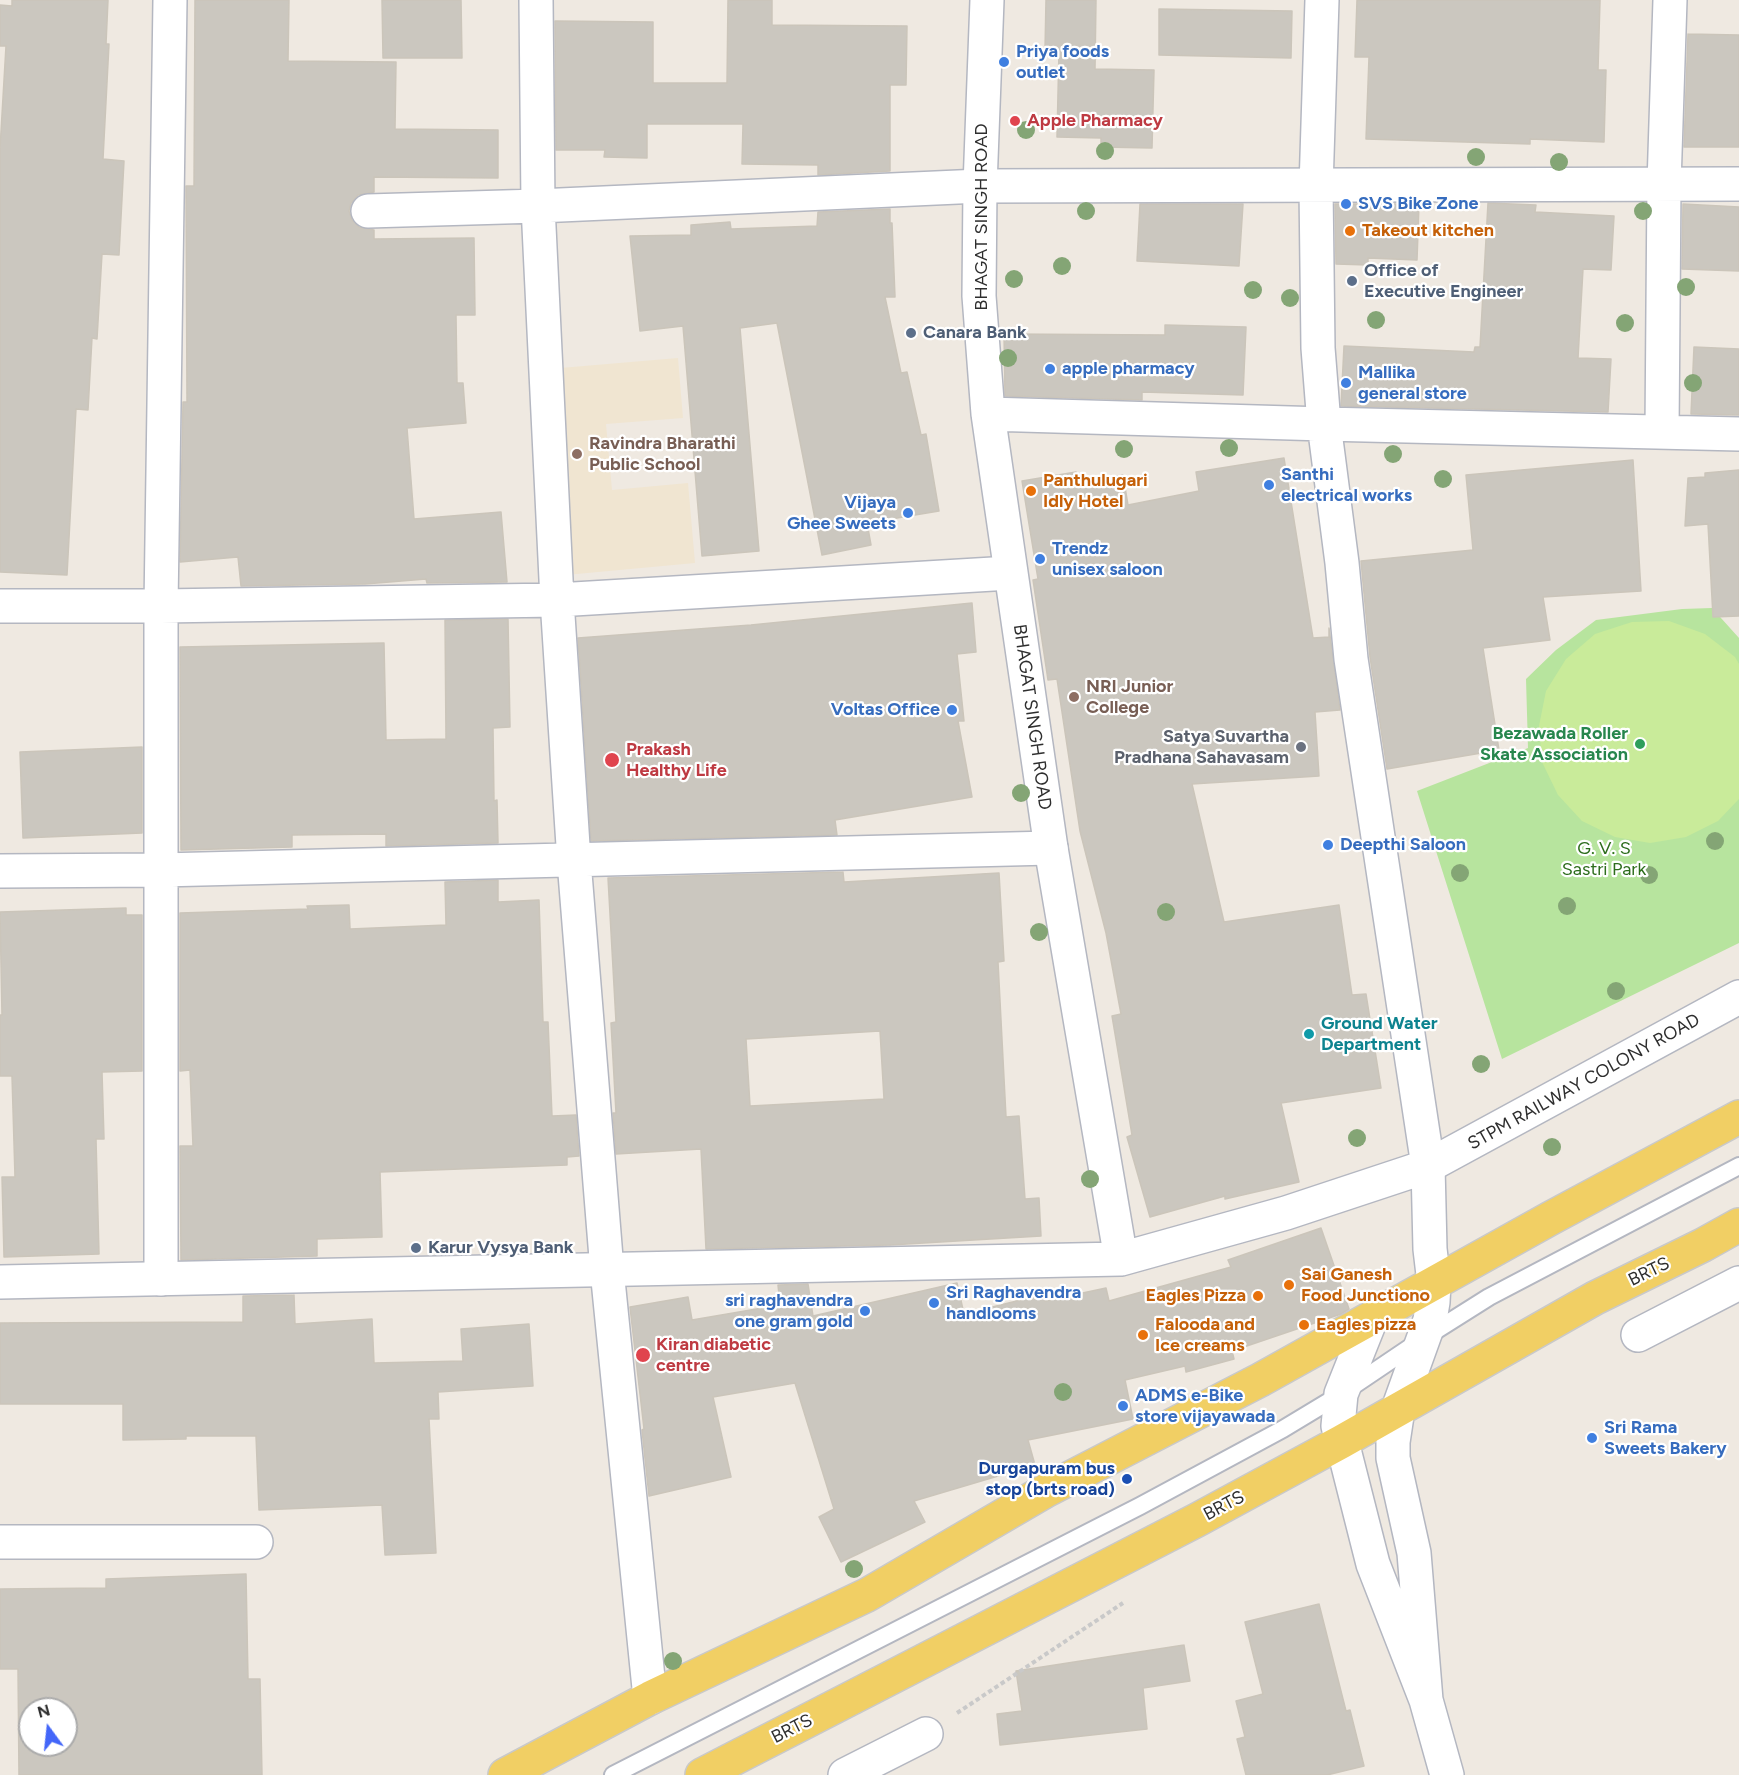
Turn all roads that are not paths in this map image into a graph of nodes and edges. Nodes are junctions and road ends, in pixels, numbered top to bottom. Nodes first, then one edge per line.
1 (170, 0) edge
2 (536, 0) edge
3 (987, 0) edge
4 (1322, 0) edge
5 (1670, 0) edge
6 (1664, 184) junction
7 (1739, 184) edge
8 (980, 186) junction
9 (1316, 187) junction
10 (538, 206) junction
11 (368, 210) dead end
12 (988, 414) junction
13 (1324, 424) junction
14 (1662, 431) junction
15 (1739, 434) edge
16 (1010, 573) junction
17 (556, 600) junction
18 (0, 606) edge
19 (161, 606) junction
20 (1051, 848) junction
21 (573, 861) junction
22 (161, 870) junction
23 (0, 871) edge
24 (1739, 997) edge
25 (1739, 1117) edge
26 (1428, 1166) junction
27 (1739, 1166) edge
28 (1739, 1225) edge
29 (1121, 1259) junction
30 (607, 1270) junction
31 (162, 1279) junction
32 (0, 1282) edge
33 (1434, 1283) junction
34 (1739, 1283) edge
35 (1371, 1318) junction
36 (1638, 1335) dead end
37 (1424, 1338) junction
38 (1341, 1394) junction
39 (1398, 1409) junction
40 (1341, 1442) junction
41 (0, 1542) edge
42 (256, 1542) dead end
43 (650, 1698) junction
44 (1426, 1700) junction
45 (926, 1734) road end
46 (505, 1775) edge
47 (613, 1775) edge
48 (702, 1775) edge
49 (845, 1775) edge
50 (1447, 1775) edge

1 - 19 street
2 - 10 street
3 - 8 street, BHAGAT SINGH ROAD
4 - 9 street
5 - 6 street
6 - 7 street
6 - 9 street
6 - 14 street
8 - 9 street
8 - 10 street
8 - 12 street, BHAGAT SINGH ROAD
9 - 13 street
10 - 11 street
10 - 17 street
12 - 13 street
12 - 16 street, BHAGAT SINGH ROAD
13 - 14 street
13 - 26 street
14 - 15 street
16 - 17 street
16 - 20 street, BHAGAT SINGH ROAD
17 - 19 street
17 - 21 street
18 - 19 street
19 - 22 street
20 - 21 street
20 - 29 street, BHAGAT SINGH ROAD
21 - 22 street
21 - 30 street
22 - 23 street
22 - 31 street
24 - 26 street, STPM RAILWAY COLONY ROAD
25 - 33 main road
26 - 29 street, STPM RAILWAY COLONY ROAD
26 - 33 street
27 - 37 lane
28 - 39 main road, BRTS
29 - 30 street
30 - 31 street
30 - 43 street
31 - 32 street
33 - 35 main road
33 - 37 street
34 - 36 street
35 - 38 street
35 - 43 main road
37 - 38 lane
37 - 39 street
38 - 40 street
38 - 47 lane
39 - 40 main road, BRTS
39 - 44 street
40 - 44 street
40 - 48 main road, BRTS
41 - 42 street
43 - 46 main road
44 - 50 street
45 - 49 street

